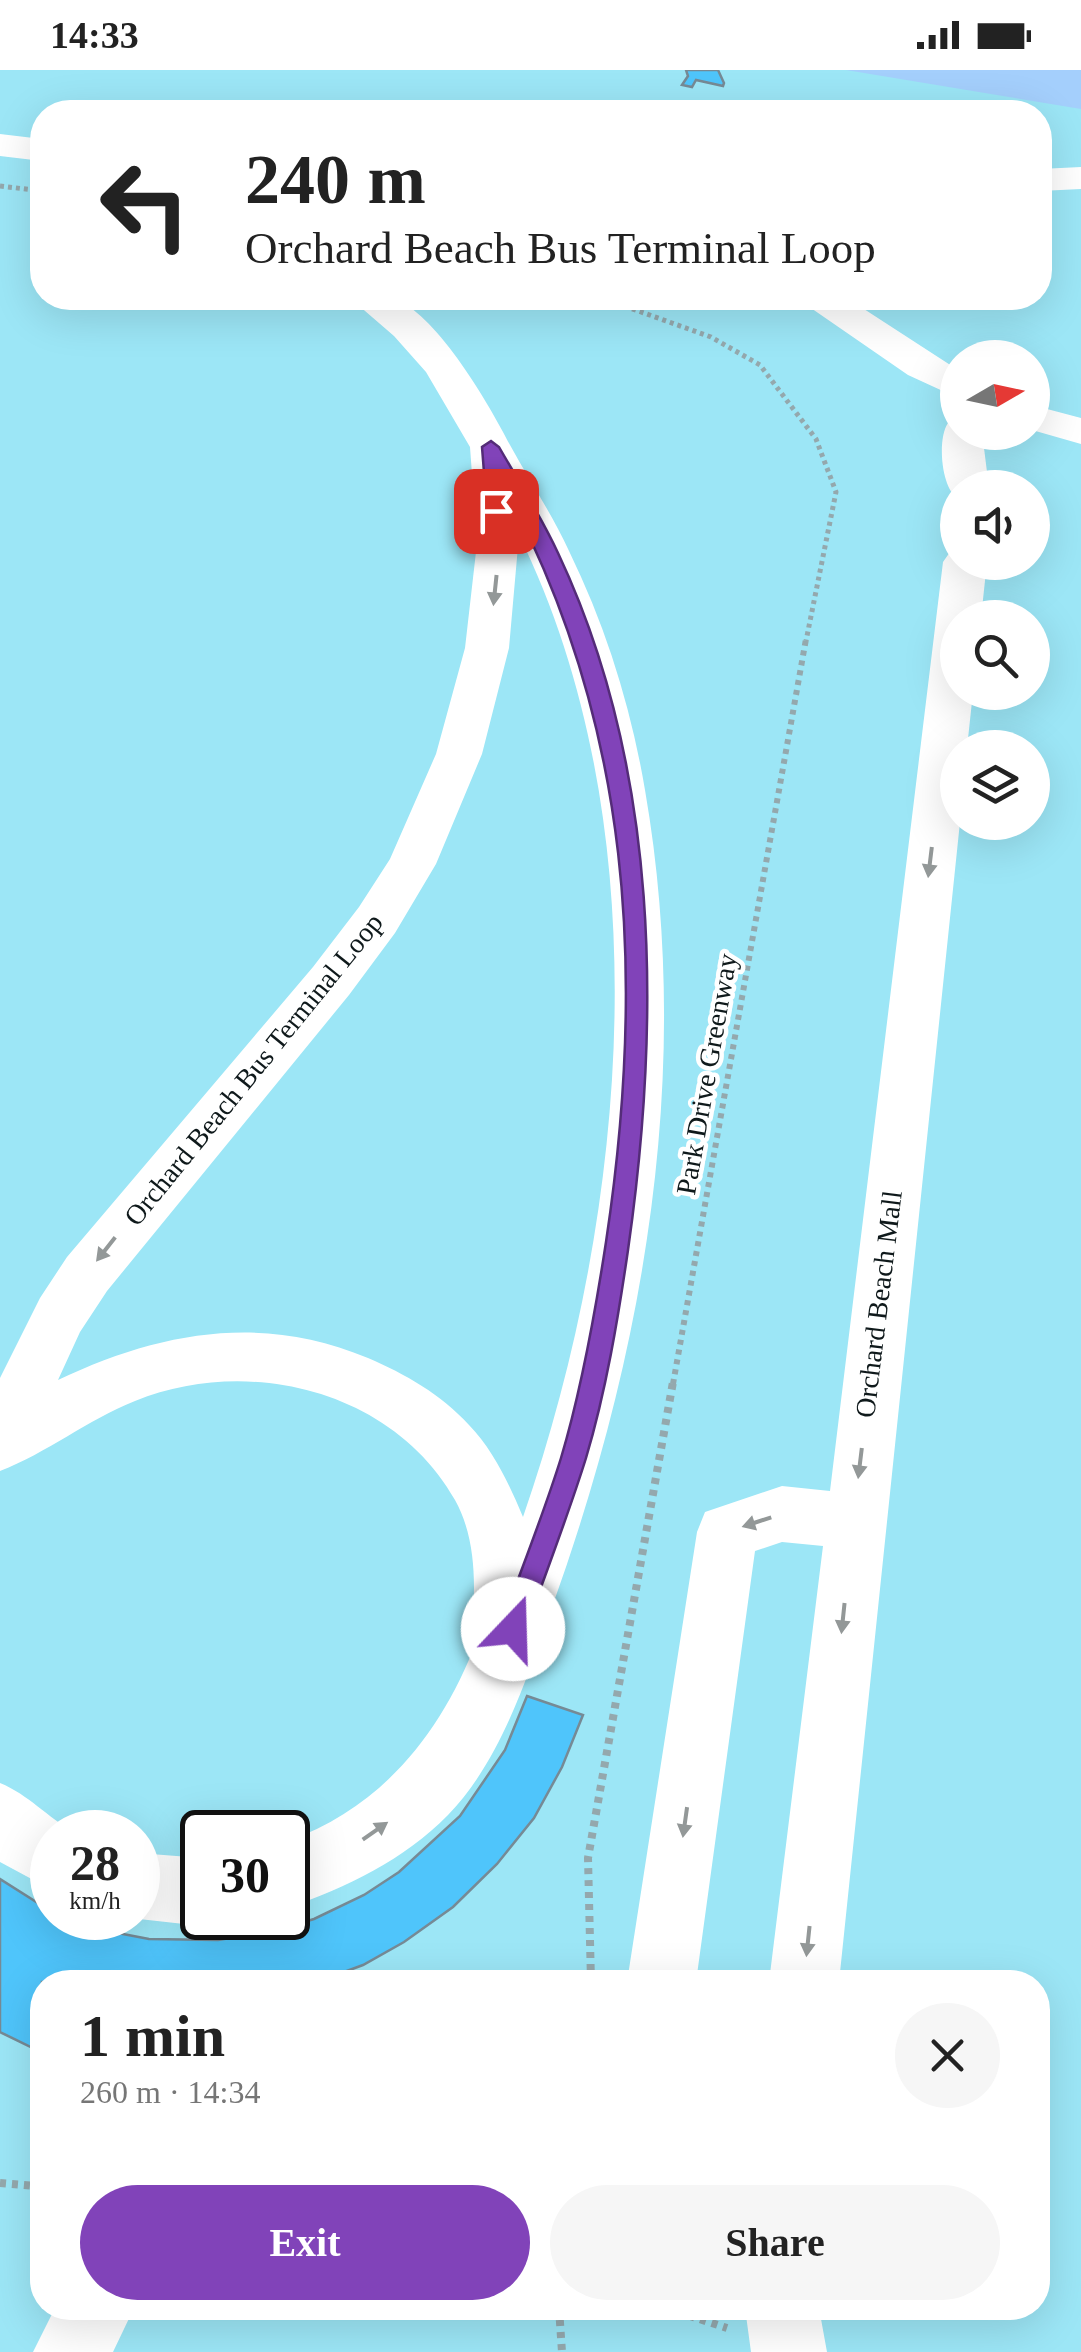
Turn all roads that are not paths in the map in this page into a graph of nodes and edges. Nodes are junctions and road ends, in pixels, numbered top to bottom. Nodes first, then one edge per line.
1 (1081, 178) edge
2 (1052, 179) edge
3 (392, 310) edge
4 (866, 312) edge
5 (940, 381) edge
6 (1050, 422) edge
7 (1081, 431) edge
8 (491, 447) junction
9 (948, 710) edge
10 (0, 1442) edge
11 (853, 1521) junction
12 (499, 1664) junction
13 (0, 1816) edge
14 (30, 1844) edge
15 (310, 1865) edge
16 (663, 1970) edge
17 (805, 1970) edge
18 (89, 2320) edge
19 (71, 2352) edge

1 - 2 street
3 - 8 street, Orchard Beach Bus Terminal Loop
4 - 5 street
6 - 7 street
8 -> 10 street, Orchard Beach Bus Terminal Loop
8 - 12 street, Orchard Beach Bus Terminal Loop
9 -> 11 street, Orchard Beach Mall
10 - 12 street, Orchard Beach Bus Terminal Loop
11 -> 16 street
11 -> 17 street, Orchard Beach Mall
15 -> 12 street, Orchard Beach Bus Terminal Loop
13 - 14 street
18 - 19 street

